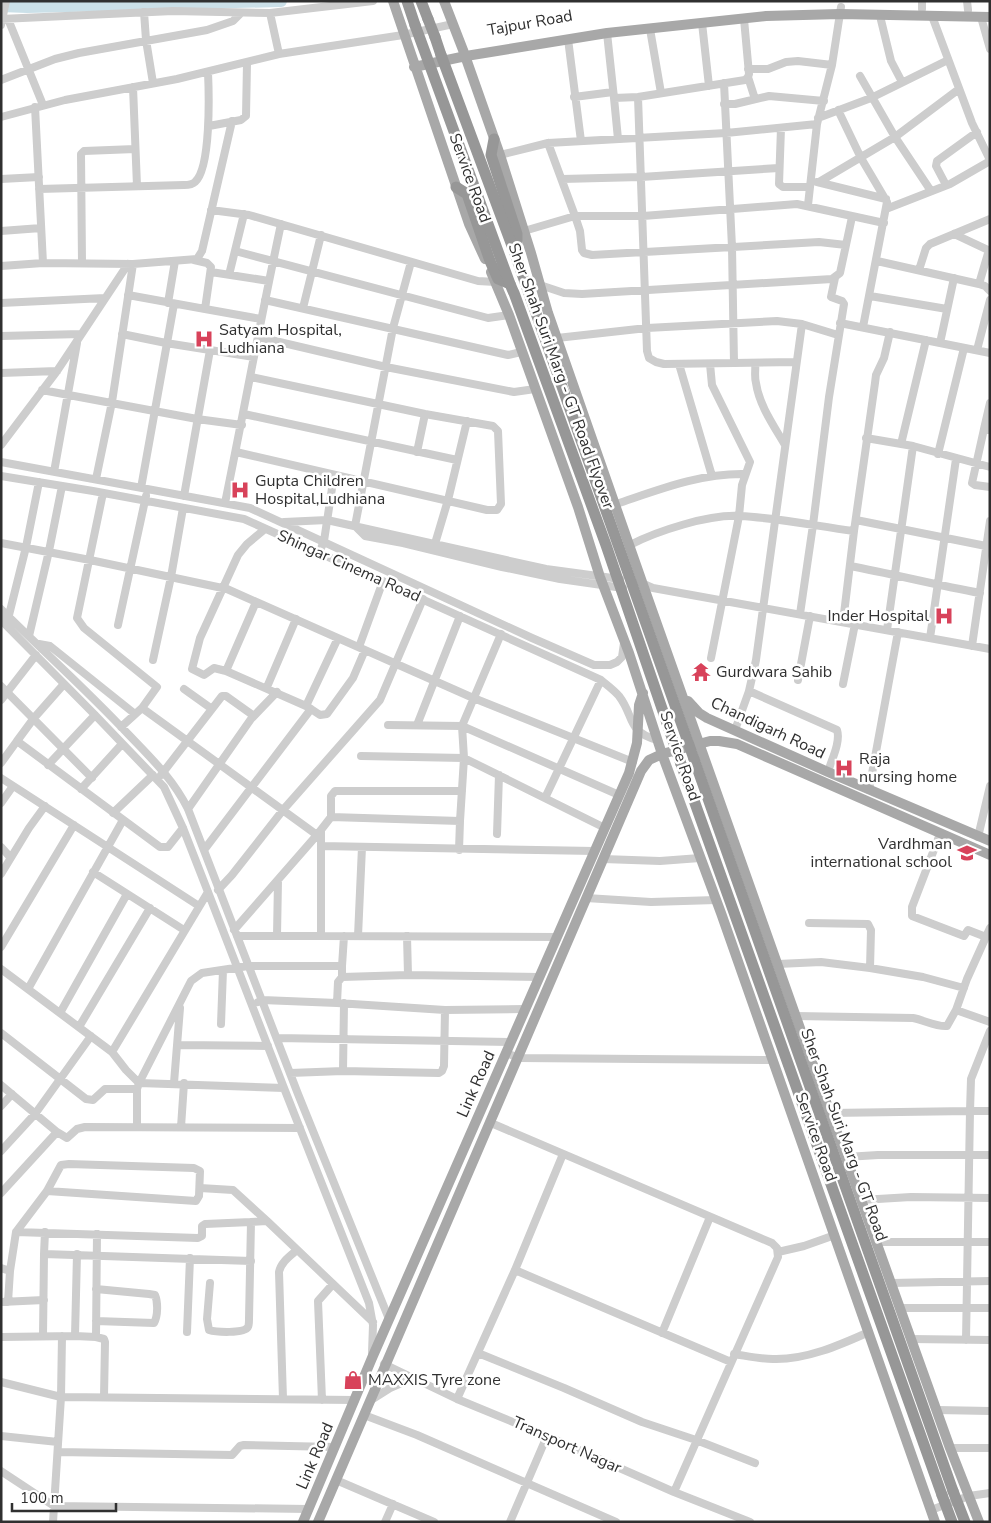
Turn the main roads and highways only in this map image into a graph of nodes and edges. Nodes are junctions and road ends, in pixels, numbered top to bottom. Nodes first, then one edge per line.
1 (393, 1) edge
2 (406, 1) edge
3 (421, 1) edge
4 (444, 1) edge
5 (922, 5) edge
6 (968, 6) edge
7 (990, 10) edge
8 (840, 11) junction
9 (985, 17) edge
10 (465, 53) junction
11 (414, 67) junction
12 (494, 139) junction
13 (456, 186) junction
14 (514, 251) junction
15 (510, 284) junction
16 (680, 689) junction
17 (643, 694) junction
18 (700, 744) junction
19 (662, 754) junction
20 (694, 759) joint
21 (681, 764) joint
22 (990, 841) edge
23 (990, 855) edge
24 (303, 1522) edge
25 (318, 1522) edge
26 (935, 1522) edge
27 (952, 1522) edge
28 (965, 1522) edge
29 (979, 1522) edge

1 - 11 main road, Service Road
2 - 15 highway, Sher Shah Suri Marg - GT Road Flyover, bridge
3 - 14 highway, Sher Shah Suri Marg - GT Road Flyover, bridge
4 - 10 main road, Service Road
5 - 6 main road, Tajpur Road
5 - 8 main road, Tajpur Road
6 - 7 main road, Tajpur Road
8 - 9 main road, Tajpur Road
8 - 10 main road, Tajpur Road
8 - 10 main road, Tajpur Road
10 - 11 main road
10 - 12 main road, Service Road
11 - 13 main road, Service Road
12 - 14 highway
12 - 16 main road, Service Road
13 - 15 highway
13 - 17 main road, Service Road
14 - 20 highway, Sher Shah Suri Marg - GT Road Flyover, bridge
15 - 21 highway, Sher Shah Suri Marg - GT Road Flyover, bridge
16 - 17 main road
16 - 18 main road, Service Road
16 - 22 main road, Chandigarh Road
17 - 19 main road, Service Road
17 - 24 main road, Link Road
18 - 19 main road, Link Road
18 - 23 main road, Chandigarh Road
18 - 29 main road, Service Road
19 - 25 main road, Link Road
19 - 26 main road, Service Road
20 - 28 highway, Sher Shah Suri Marg - GT Road, bridge
21 - 27 highway, Sher Shah Suri Marg - GT Road, bridge

